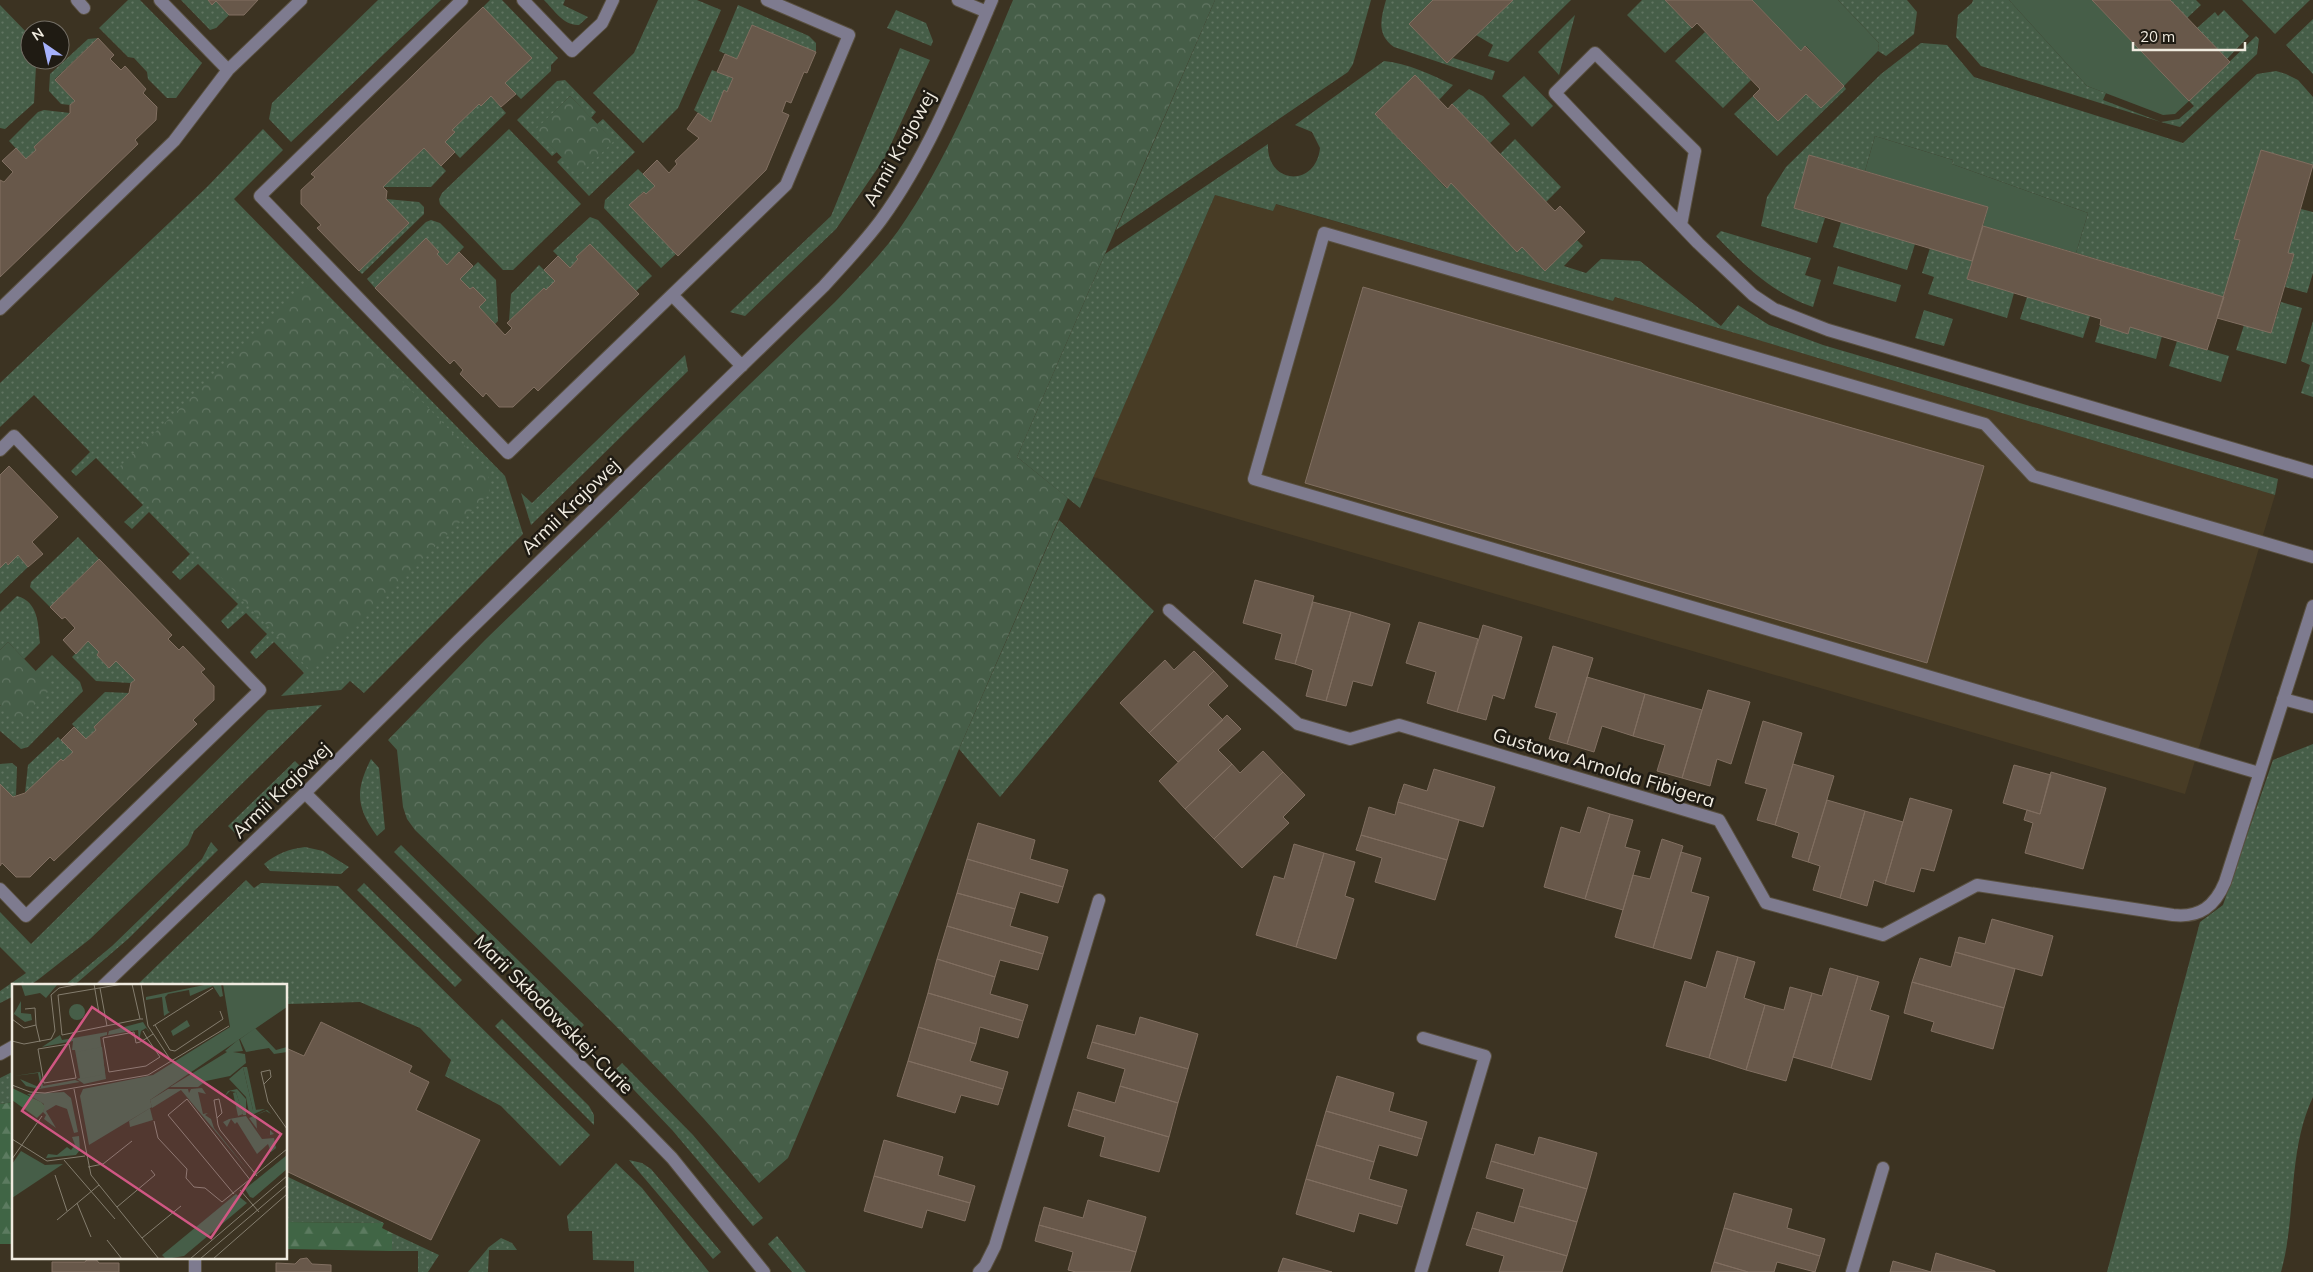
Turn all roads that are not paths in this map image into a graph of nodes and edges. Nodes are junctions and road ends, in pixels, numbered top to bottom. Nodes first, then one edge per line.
1 (160, 0) edge
2 (302, 0) edge
3 (462, 0) edge
4 (523, 0) edge
5 (613, 0) edge
6 (767, 0) edge
7 (958, 0) edge
8 (992, 0) edge
9 (987, 12) junction
10 (228, 70) junction
11 (1681, 225) junction
12 (672, 295) junction
13 (0, 308) edge
14 (742, 366) junction
15 (0, 450) edge
16 (2313, 472) edge
17 (2313, 557) edge
18 (2313, 606) edge
19 (1169, 610) dead end
20 (2283, 699) junction
21 (2313, 708) edge
22 (2259, 773) junction
23 (305, 794) junction
24 (0, 889) edge
25 (1098, 900) dead end
26 (104, 984) edge
27 (1423, 1038) dead end
28 (12, 1047) edge
29 (0, 1054) edge
30 (1883, 1168) dead end
31 (764, 1272) edge
32 (979, 1272) edge
33 (1421, 1272) edge
34 (1852, 1272) edge

1 - 10 street
2 - 10 street
3 - 12 street
4 - 5 street
6 - 12 street
7 - 9 street
8 - 9 street, Armii Krajowej
9 - 14 street, Armii Krajowej
10 - 13 street
11 - 11 street
11 - 16 street
12 - 14 street
14 - 23 street, Armii Krajowej
15 - 24 street
17 - 22 street
18 - 20 street
19 - 22 street, Gustawa Arnolda Fibigera
20 - 21 street
20 - 22 street
23 - 26 street, Armii Krajowej
23 - 31 street, Marii Skłodowskiej-Curie
25 - 32 street
27 - 33 street
28 - 29 street
30 - 34 street

